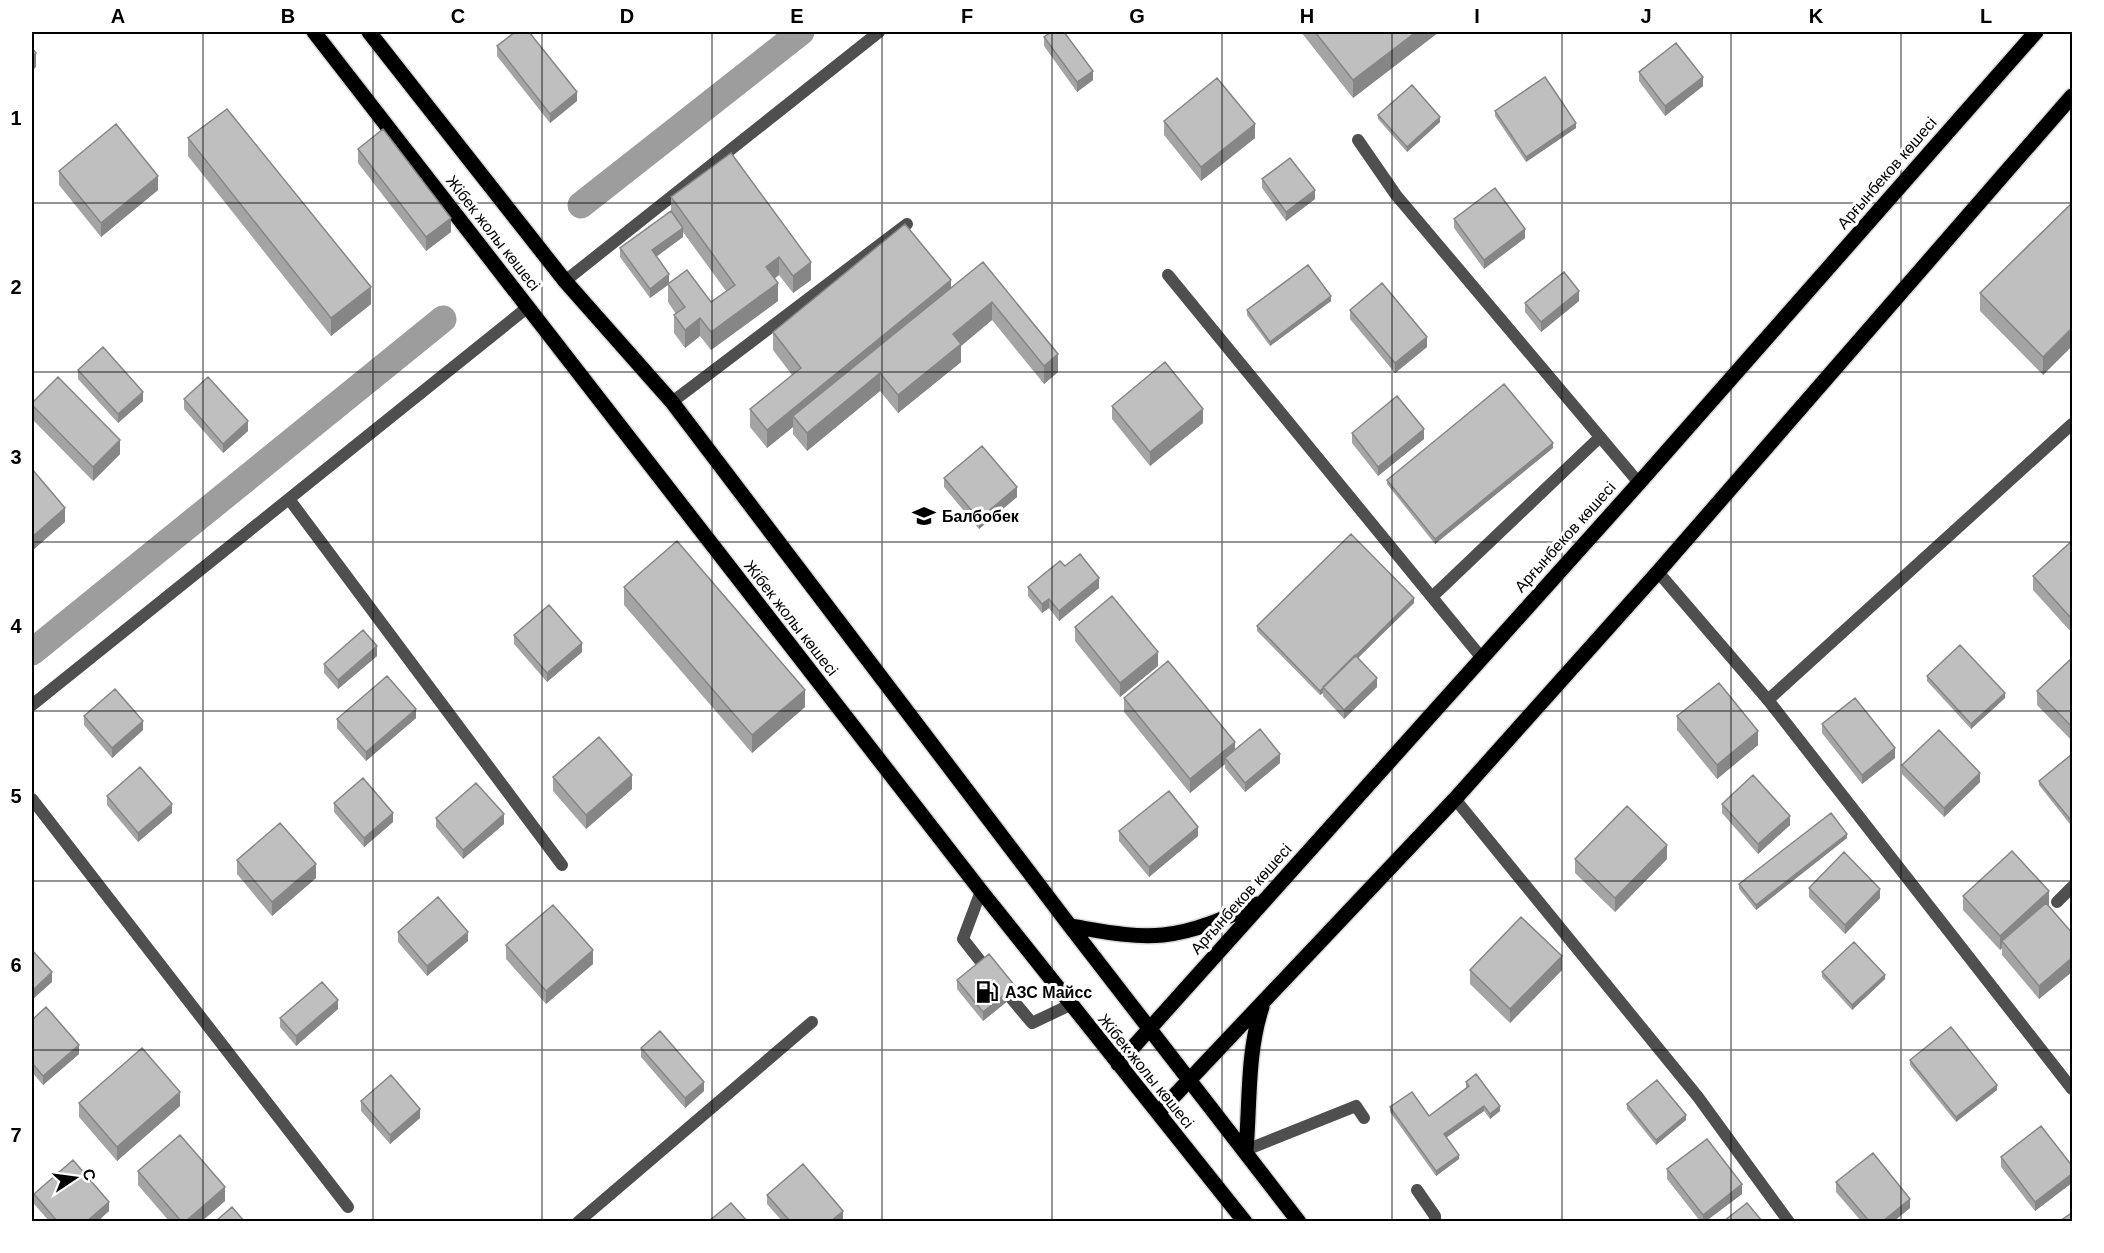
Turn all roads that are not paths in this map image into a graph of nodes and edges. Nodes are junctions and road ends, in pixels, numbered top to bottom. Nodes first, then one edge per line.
1 (314, 32) edge
2 (369, 32) edge
3 (879, 32) edge
4 (2036, 32) edge
5 (2073, 96) edge
6 (1358, 140) dead end
7 (907, 224) edge
8 (1168, 275) dead end
9 (565, 281) junction
10 (528, 308) junction
11 (672, 402) junction
12 (2073, 424) edge
13 (1600, 437) junction
14 (1639, 483) junction
15 (289, 499) junction
16 (1658, 572) junction
17 (1432, 597) junction
18 (1481, 657) junction
19 (1768, 699) junction
20 (32, 705) edge
21 (32, 799) edge
22 (1455, 799) junction
23 (562, 865) dead end
24 (2073, 887) edge
25 (981, 891) junction
26 (1262, 902) junction
27 (2057, 902) dead end
28 (1070, 926) junction
29 (985, 967) edge
30 (1011, 998) edge
31 (1264, 1002) junction
32 (1070, 1005) junction
33 (812, 1022) dead end
34 (1150, 1028) junction
35 (1118, 1064) junction
36 (1191, 1081) junction
37 (2073, 1089) edge
38 (1158, 1113) junction
39 (1364, 1118) dead end
40 (1246, 1150) junction
41 (1417, 1190) dead end
42 (348, 1207) dead end
43 (578, 1221) edge
44 (1245, 1221) edge
45 (1299, 1221) edge
46 (1435, 1221) edge
47 (1789, 1221) edge

1 - 10 main road, Жібек жолы көшесі
2 - 9 main road, Жібек жолы көшесі
3 - 9 street
4 - 14 main road, Арғынбеков көшесі
5 - 16 main road
6 - 13 street
7 - 11 street
8 - 17 street
9 - 11 main road, Жібек жолы көшесі
10 - 15 street
10 - 25 main road, Жібек жолы көшесі
11 - 28 main road, Жібек жолы көшесі
12 - 19 street
13 - 14 street
13 - 17 street
14 - 18 main road, Арғынбеков көшесі
15 - 20 street
15 - 23 street
16 - 19 street
16 - 22 main road
17 - 18 street
18 - 26 main road, Арғынбеков көшесі
19 - 37 street
21 - 42 street
22 - 31 main road
22 - 47 street
24 - 27 street
25 - 29 street
25 - 32 main road, Жібек жолы көшесі
26 - 28 main road
26 - 34 main road, Арғынбеков көшесі
28 - 34 main road, Жібек жолы көшесі
30 - 32 street
31 - 36 main road
31 - 40 main road
32 - 35 main road, Жібек жолы көшесі
33 - 43 street
34 - 35 main road, Арғынбеков көшесі
34 - 36 main road, Жібек жолы көшесі
35 - 38 main road, Жібек жолы көшесі
36 - 38 main road
36 - 40 main road, Жібек жолы көшесі
38 - 44 main road, Жібек жолы көшесі
39 - 40 street
40 - 45 main road, Жібек жолы көшесі
41 - 46 street

